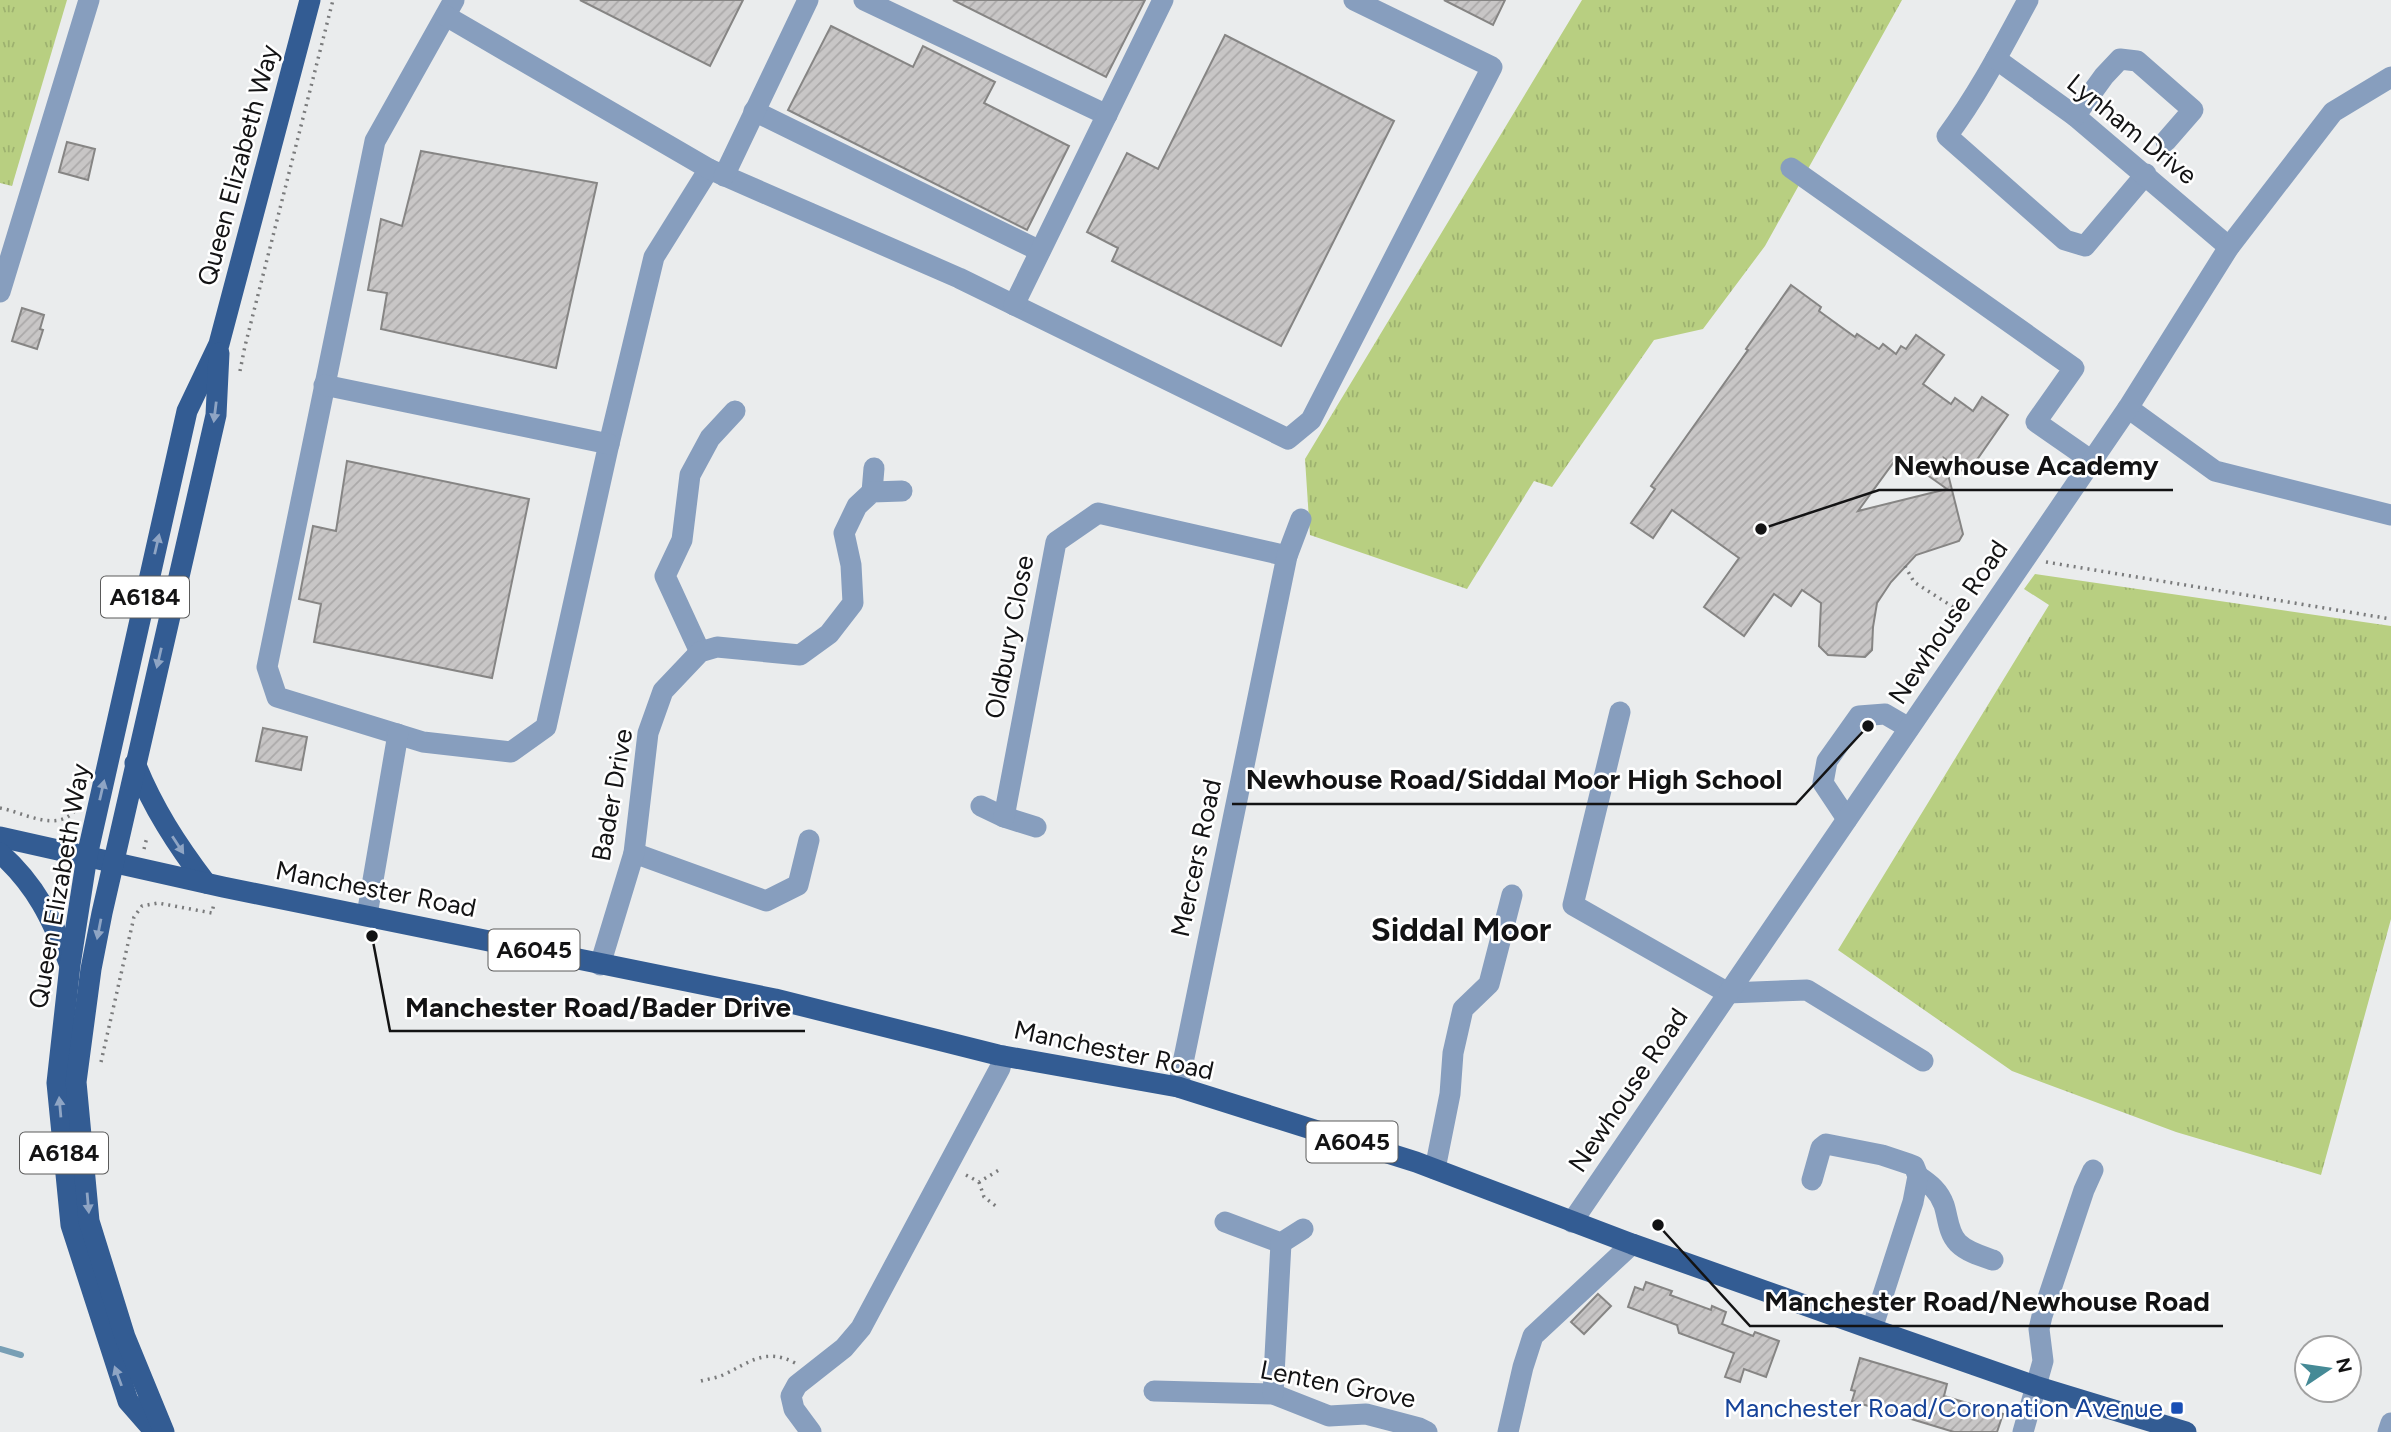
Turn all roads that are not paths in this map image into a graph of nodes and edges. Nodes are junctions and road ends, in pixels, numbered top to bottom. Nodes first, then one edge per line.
1 (89, 0) edge
2 (310, 0) edge
3 (808, 0) edge
4 (864, 0) edge
5 (1163, 0) edge
6 (1353, 0) edge
7 (2028, 0) edge
8 (450, 8) edge
9 (1996, 59) junction
10 (2391, 77) edge
11 (754, 111) junction
12 (1107, 115) junction
13 (2075, 116) junction
14 (2166, 141) dead end
15 (1791, 168) dead end
16 (716, 172) junction
17 (2146, 174) junction
18 (2230, 247) junction
19 (1040, 251) junction
20 (0, 292) edge
21 (1014, 305) junction
22 (219, 344) junction
23 (324, 385) junction
24 (2127, 408) junction
25 (735, 411) dead end
26 (609, 444) junction
27 (2091, 461) junction
28 (874, 468) dead end
29 (902, 491) dead end
30 (873, 492) junction
31 (2391, 515) edge
32 (1301, 519) dead end
33 (1286, 556) junction
34 (700, 652) junction
35 (1619, 712) dead end
36 (1909, 728) junction
37 (398, 734) junction
38 (135, 763) junction
39 (981, 806) dead end
40 (1004, 817) junction
41 (1847, 820) junction
42 (1036, 827) dead end
43 (0, 837) edge
44 (809, 840) dead end
45 (0, 853) edge
46 (634, 853) junction
47 (87, 856) junction
48 (113, 862) junction
49 (212, 884) junction
50 (1512, 895) dead end
51 (366, 915) junction
52 (70, 965) junction
53 (600, 965) junction
54 (1728, 993) junction
55 (1003, 1056) junction
56 (1923, 1061) dead end
57 (1178, 1087) junction
58 (1435, 1169) junction
59 (2093, 1170) dead end
60 (1918, 1176) junction
61 (1812, 1180) dead end
62 (1225, 1222) dead end
63 (1572, 1222) junction
64 (1303, 1229) dead end
65 (1281, 1243) junction
66 (1632, 1244) junction
67 (1993, 1261) dead end
68 (1872, 1329) junction
69 (2035, 1386) junction
70 (1154, 1391) dead end
71 (1273, 1394) junction
72 (2391, 1423) edge
73 (155, 1432) edge
74 (164, 1432) edge
75 (811, 1432) edge
76 (1427, 1432) edge
77 (1508, 1432) edge
78 (2023, 1432) edge
79 (2186, 1432) edge
80 (2388, 1432) edge

1 - 20 street
2 - 22 main road, Queen Elizabeth Way / A6184
3 - 11 street
4 - 12 street
5 - 12 street
6 - 21 street
7 - 9 street
8 - 16 street
8 - 23 street
9 - 13 street, Lynham Drive
9 - 17 street
10 - 18 street, Newhouse Road
11 - 16 street
11 - 19 street
12 - 19 street
13 - 14 street
13 - 17 street, Lynham Drive
15 - 27 street
16 - 21 street
16 - 26 street
17 - 18 street, Lynham Drive
18 - 24 street, Newhouse Road
19 - 21 street
22 -> 38 main road, Queen Elizabeth Way / A6184
47 -> 22 main road, Queen Elizabeth Way / A6184
23 - 26 street
23 - 37 street
24 - 27 street, Newhouse Road
24 - 31 street
25 - 34 street
26 - 37 street
27 - 36 street, Newhouse Road
28 - 30 street
29 - 30 street
30 - 34 street
32 - 33 street, Mercers Road
33 - 40 street, Oldbury Close
33 - 57 street, Mercers Road
34 - 46 street, Bader Drive
35 - 54 street
36 - 41 street, Newhouse Road
36 - 41 street
37 - 51 street
38 - 48 main road, Queen Elizabeth Way / A6184
38 -> 49 main road
39 - 40 street
40 - 42 street
41 - 54 street, Newhouse Road
43 - 47 main road, Manchester Road / A6045
44 - 46 street
45 - 52 main road
46 - 53 street, Bader Drive
47 - 48 main road, Manchester Road / A6045
47 - 52 main road, Queen Elizabeth Way / A6184
48 - 49 main road, Manchester Road / A6045
48 -> 74 main road, Queen Elizabeth Way / A6184
49 - 51 main road, Manchester Road / A6045
50 - 58 street
51 - 53 main road, Manchester Road / A6045
73 -> 52 main road, Queen Elizabeth Way / A6184
53 - 55 main road, Manchester Road / A6045
54 - 56 street
54 - 63 street, Newhouse Road
55 - 57 main road, Manchester Road / A6045
55 - 75 street
57 - 58 main road, Manchester Road / A6045
58 - 63 main road, Manchester Road / A6045
59 - 69 street
60 - 61 street
60 - 67 street
60 - 68 street
62 - 65 street
63 - 66 main road, Manchester Road / A6045
64 - 65 street
65 - 71 street
66 - 68 main road, Manchester Road / A6045
66 - 77 street
68 - 69 main road, Manchester Road / A6045
69 - 78 street
69 - 79 main road, Manchester Road / A6045
70 - 71 street, Lenten Grove
71 - 76 street, Lenten Grove
72 - 80 street

